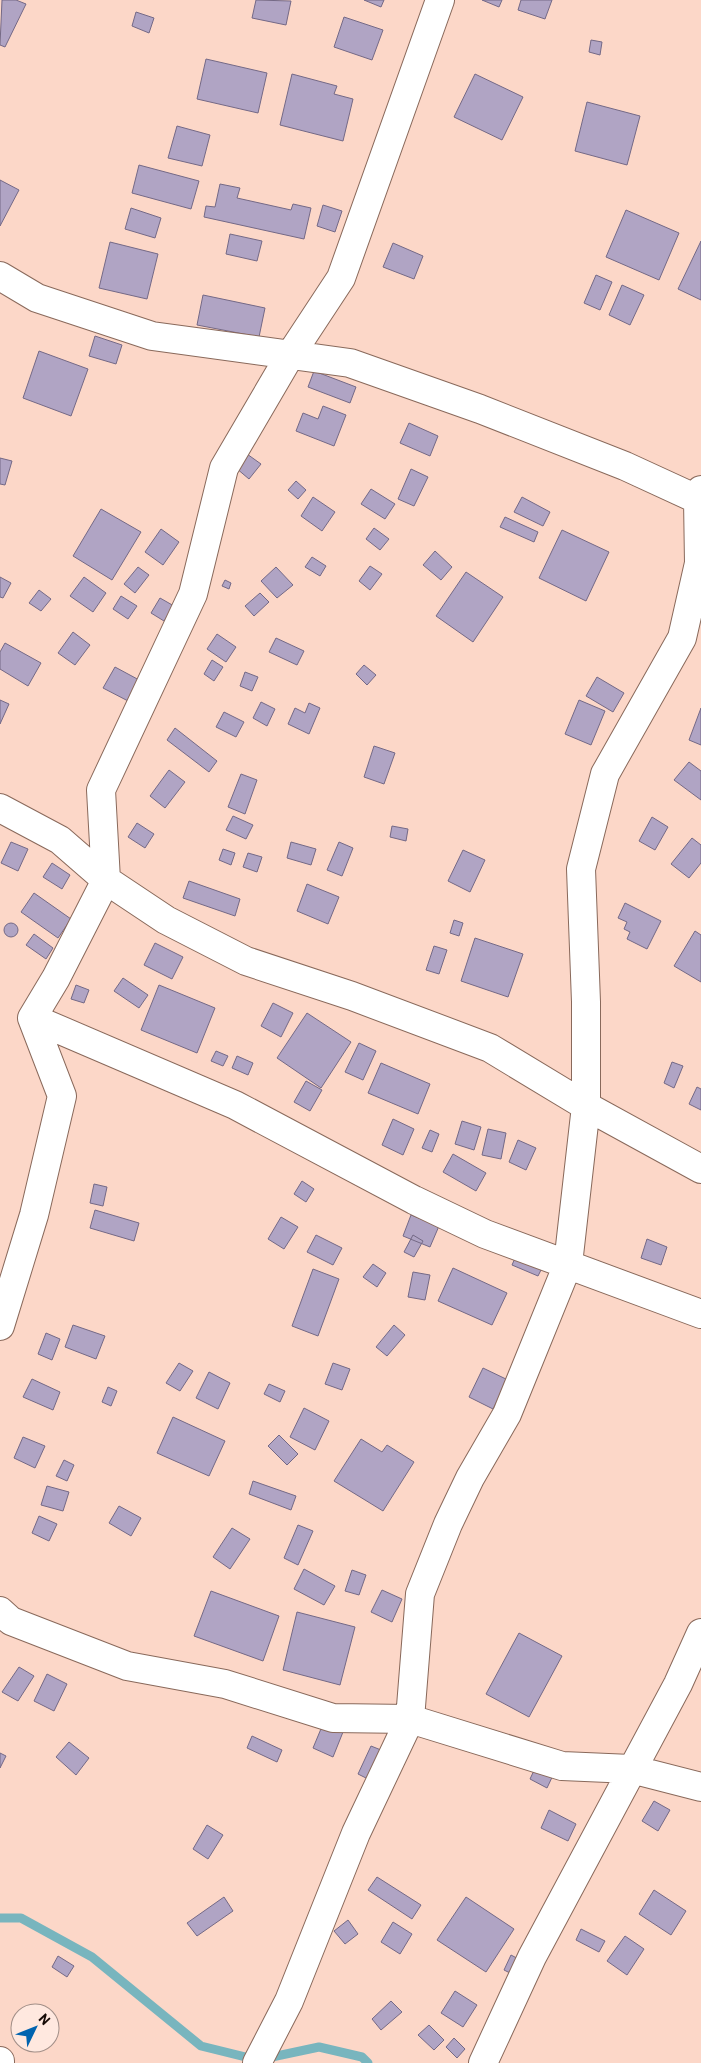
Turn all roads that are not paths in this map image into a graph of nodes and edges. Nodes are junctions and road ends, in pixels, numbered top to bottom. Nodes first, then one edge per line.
1 (440, 0) edge
2 (0, 276) edge
3 (290, 357) junction
4 (700, 497) edge
5 (0, 808) edge
6 (106, 880) junction
7 (32, 1018) junction
8 (586, 1106) junction
9 (701, 1169) edge
10 (568, 1264) junction
11 (701, 1314) edge
12 (0, 1326) edge
13 (0, 1611) edge
14 (701, 1634) edge
15 (410, 1719) junction
16 (631, 1769) junction
17 (701, 1788) edge
18 (257, 2063) edge
19 (483, 2063) edge

1 - 3 street
2 - 3 street
3 - 4 street
3 - 6 street
4 - 8 street
5 - 6 street
6 - 7 street
6 - 8 street
7 - 10 street
7 - 12 street
8 - 9 street
8 - 10 street
10 - 11 street
10 - 15 street
13 - 15 street
14 - 16 street
15 - 16 street
15 - 18 street
16 - 17 street
16 - 19 street

